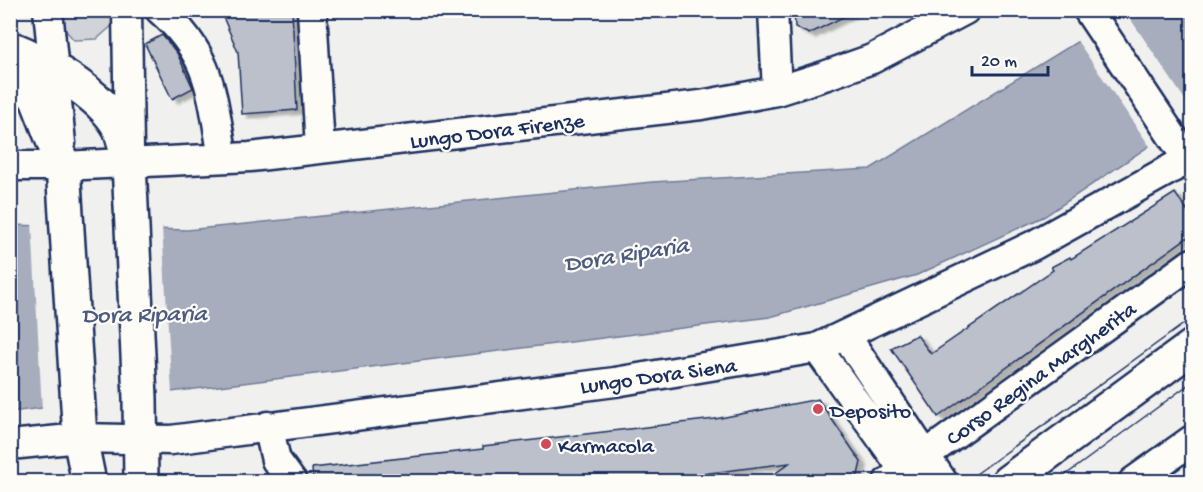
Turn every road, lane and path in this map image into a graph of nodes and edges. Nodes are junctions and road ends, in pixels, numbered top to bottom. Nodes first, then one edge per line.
1 (48, 10) edge
2 (127, 10) edge
3 (160, 10) edge
4 (312, 10) edge
5 (773, 10) edge
6 (965, 10) edge
7 (1088, 10) edge
8 (10, 48) edge
9 (10, 62) edge
10 (54, 70) junction
11 (777, 91) junction
12 (320, 149) junction
13 (1187, 156) edge
14 (223, 158) junction
15 (10, 166) edge
16 (64, 182) junction
17 (129, 184) junction
18 (1192, 263) edge
19 (846, 336) junction
20 (1192, 347) edge
21 (817, 348) junction
22 (268, 426) junction
23 (80, 438) junction
24 (140, 440) junction
25 (1192, 440) edge
26 (10, 445) edge
27 (906, 468) edge
28 (89, 482) edge
29 (141, 482) edge
30 (292, 482) edge
31 (943, 482) edge
32 (1008, 482) edge
33 (1133, 482) edge

1 - 10 street
2 - 17 street
3 - 14 street
4 - 12 street
5 - 11 street
6 - 11 street, Lungo Dora Firenze
7 - 13 street
8 - 10 main road
9 - 16 main road
10 - 16 street
10 - 17 main road
11 - 12 street, Lungo Dora Firenze
12 - 14 street, Lungo Dora Firenze
13 - 19 street, Lungo Dora Siena
14 - 17 street, Lungo Dora Firenze
15 - 16 street, Lungo Dora Firenze
16 - 17 street, Lungo Dora Firenze
16 - 23 main road
17 - 24 main road
18 - 27 street, Corso Regina Margherita
19 - 21 street, Lungo Dora Siena
19 - 27 street
20 - 32 main road
21 - 22 street, Lungo Dora Siena
21 - 27 street
22 - 24 street, Lungo Dora Siena
22 - 30 street
23 - 24 street, Lungo Dora Siena
23 - 26 street, Lungo Dora Siena
23 - 28 main road
24 - 29 main road
25 - 33 street
27 - 31 street

